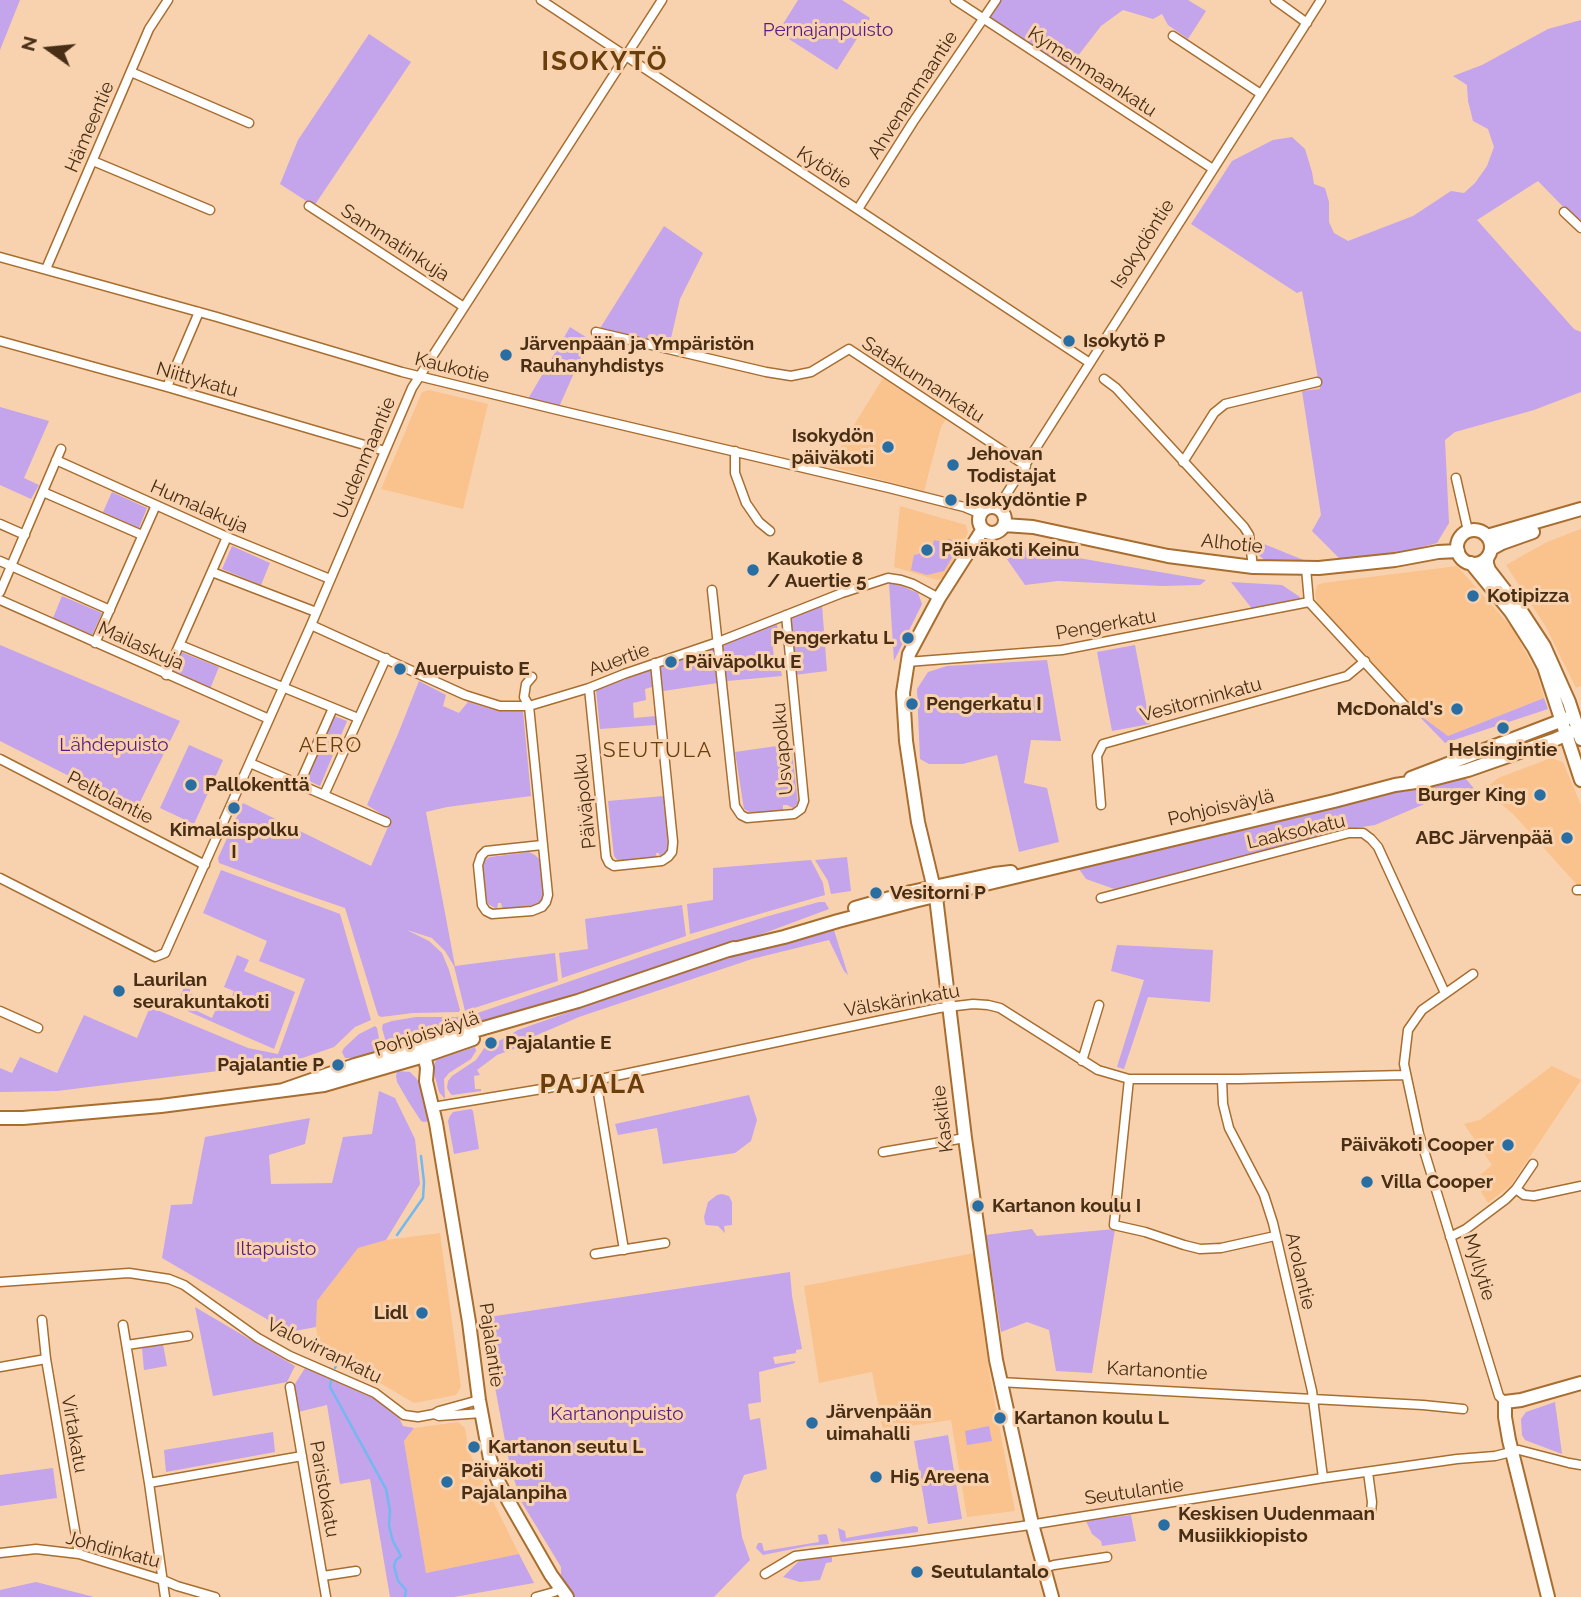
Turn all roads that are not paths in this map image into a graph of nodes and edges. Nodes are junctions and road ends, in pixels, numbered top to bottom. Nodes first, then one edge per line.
1 (168, 0) edge
2 (541, 0) edge
3 (662, 0) edge
4 (955, 0) edge
5 (996, 0) edge
6 (1275, 0) edge
7 (1321, 0) edge
8 (982, 19) junction
9 (1307, 23) junction
10 (1173, 36) dead end
11 (627, 57) junction
12 (131, 72) junction
13 (1261, 94) junction
14 (248, 122) dead end
15 (93, 161) junction
16 (1213, 169) junction
17 (309, 206) dead end
18 (858, 209) junction
19 (210, 210) dead end
20 (1564, 212) dead end
21 (1581, 228) edge
22 (0, 257) edge
23 (46, 269) junction
24 (464, 307) junction
25 (199, 312) junction
26 (596, 332) dead end
27 (0, 341) edge
28 (1090, 363) junction
29 (420, 376) junction
30 (1104, 379) dead end
31 (1317, 382) dead end
32 (167, 387) junction
33 (61, 449) dead end
34 (385, 451) junction
35 (734, 451) junction
36 (56, 460) junction
37 (1183, 461) junction
38 (1026, 466) junction
39 (1456, 478) dead end
40 (43, 492) junction
41 (156, 505) junction
42 (997, 509) junction
43 (1581, 511) edge
44 (981, 514) junction
45 (0, 524) edge
46 (1004, 525) junction
47 (983, 529) junction
48 (770, 531) dead end
49 (1468, 531) junction
50 (25, 535) junction
51 (142, 535) junction
52 (227, 537) junction
53 (1489, 547) junction
54 (1458, 551) junction
55 (0, 561) edge
56 (1471, 563) junction
57 (11, 566) junction
58 (1253, 567) junction
59 (1306, 568) junction
60 (212, 572) junction
61 (330, 579) junction
62 (712, 590) dead end
63 (0, 592) edge
64 (939, 598) junction
65 (0, 600) edge
66 (1309, 602) junction
67 (110, 610) junction
68 (316, 612) junction
69 (786, 615) junction
70 (311, 625) junction
71 (718, 642) junction
72 (95, 643) junction
73 (180, 645) junction
74 (386, 658) junction
75 (1365, 661) junction
76 (907, 662) junction
77 (655, 663) junction
78 (166, 675) junction
79 (531, 677) dead end
80 (283, 687) junction
81 (589, 688) junction
82 (529, 706) junction
83 (1405, 706) dead end
84 (333, 708) junction
85 (1572, 717) edge
86 (358, 718) junction
87 (269, 719) junction
88 (1576, 733) edge
89 (0, 759) edge
90 (250, 763) junction
91 (1581, 780) edge
92 (299, 785) junction
93 (1395, 785) junction
94 (324, 795) junction
95 (1101, 805) dead end
96 (386, 822) dead end
97 (542, 845) junction
98 (205, 865) junction
99 (0, 878) edge
100 (935, 892) junction
101 (1101, 898) dead end
102 (1473, 974) dead end
103 (1445, 993) junction
104 (1099, 1005) dead end
105 (950, 1006) junction
106 (0, 1011) edge
107 (38, 1028) dead end
108 (419, 1052) junction
109 (1082, 1061) junction
110 (1405, 1075) junction
111 (1129, 1079) junction
112 (596, 1080) junction
113 (1222, 1080) junction
114 (433, 1107) junction
115 (0, 1118) edge
116 (965, 1138) junction
117 (883, 1152) dead end
118 (1533, 1164) dead end
119 (1581, 1186) edge
120 (1516, 1189) junction
121 (1275, 1236) junction
122 (1450, 1237) junction
123 (665, 1243) dead end
124 (624, 1250) junction
125 (594, 1254) dead end
126 (0, 1282) edge
127 (42, 1320) dead end
128 (123, 1325) dead end
129 (188, 1336) dead end
130 (127, 1345) junction
131 (46, 1359) junction
132 (0, 1367) edge
133 (999, 1382) junction
134 (1581, 1383) edge
135 (290, 1387) dead end
136 (1313, 1399) junction
137 (1505, 1402) junction
138 (481, 1407) junction
139 (1463, 1409) dead end
140 (434, 1414) junction
141 (1512, 1451) junction
142 (302, 1456) junction
143 (1581, 1465) edge
144 (1368, 1472) junction
145 (1323, 1478) junction
146 (149, 1483) junction
147 (1371, 1513) dead end
148 (1032, 1524) junction
149 (0, 1553) edge
150 (79, 1554) junction
151 (1107, 1557) dead end
152 (1044, 1568) junction
153 (356, 1571) dead end
154 (765, 1574) dead end
155 (323, 1576) junction
156 (163, 1580) junction
157 (564, 1593) edge
158 (165, 1597) edge
159 (215, 1597) edge
160 (326, 1597) edge
161 (536, 1597) edge
162 (1052, 1597) edge
163 (1548, 1597) edge

1 - 12 street, Hämeentie
2 - 11 street, Kytötie
3 - 11 street, Uudenmaantie
4 - 8 street, Kymenmaankatu
5 - 8 street, Ahvenanmaantie
6 - 9 street
7 - 9 street, Isokydöntie
8 - 16 street, Kymenmaankatu
8 - 18 street, Ahvenanmaantie
9 - 13 street, Isokydöntie
10 - 13 street
11 - 18 street, Kytötie
11 - 24 street, Uudenmaantie
12 - 14 street
12 - 15 street, Hämeentie
13 - 16 street, Isokydöntie
15 - 19 street
15 - 23 street, Hämeentie
16 - 28 street, Isokydöntie
17 - 24 street, Sammatinkuja
18 - 28 street, Kytötie
20 - 21 street
22 - 23 street, Kaukotie
23 - 25 street, Kaukotie
24 - 29 street, Uudenmaantie
25 - 29 street, Kaukotie
25 - 32 street
26 - 38 street, Satakunnankatu
27 - 32 street, Niittykatu
28 - 38 street, Isokydöntie
29 - 34 street, Uudenmaantie
29 - 35 street, Kaukotie
30 - 37 street
31 - 37 street
32 - 34 street, Niittykatu
33 - 36 street
34 - 61 street, Uudenmaantie
35 - 44 street, Kaukotie
35 - 48 street
36 - 40 street
36 - 41 street, Humalakuja
37 - 58 street
38 - 42 street, Isokydöntie
39 - 49 street
40 - 50 street
40 - 51 street
41 - 51 street
41 - 52 street, Humalakuja
42 - 44 street
42 - 46 street
43 - 53 street
44 - 47 street
45 - 50 street
46 - 47 street
46 - 58 street, Alhotie
47 - 64 street
49 - 53 street
49 - 54 street
50 - 57 street
51 - 67 street
52 - 60 street
52 - 61 street, Humalakuja
53 - 56 street
53 - 85 street
54 - 56 street
54 - 59 street, Alhotie
55 - 57 street
56 - 85 street
57 - 63 street
57 - 67 street
58 - 59 street, Alhotie
59 - 66 street
60 - 68 street
60 - 73 street
61 - 68 street, Uudenmaantie
62 - 71 street, Usvapolku
64 - 69 street, Auertie
64 - 76 street, Kaskitie
65 - 72 street, Mailaskuja
66 - 75 street
66 - 76 street, Pengerkatu
67 - 72 street
68 - 70 street, Uudenmaantie
69 - 71 street, Auertie
69 - 71 street, Usvapolku
70 - 74 street, Auertie
70 - 80 street, Uudenmaantie
71 - 77 street, Auertie
72 - 78 street, Mailaskuja
73 - 78 street
73 - 80 street
74 - 82 street, Auertie
74 - 86 street
75 - 83 street
75 - 95 street, Vesitorninkatu
76 - 100 street, Kaskitie
77 - 81 street, Auertie
77 - 81 street, Päiväpolku
78 - 87 street, Mailaskuja
79 - 82 street
80 - 84 street
80 - 87 street, Uudenmaantie
81 - 82 street, Auertie
82 - 97 street
84 - 86 street
84 - 92 street
85 - 88 street
85 - 93 street, Pohjoisväylä
86 - 94 street
87 - 90 street, Uudenmaantie
88 - 91 street
88 - 93 street, Pohjoisväylä
89 - 98 street, Peltolantie
90 - 92 street
90 - 98 street, Uudenmaantie
92 - 94 street
93 - 100 street, Pohjoisväylä
94 - 96 street
97 - 97 street
98 - 99 street, Uudenmaantie
100 - 105 street, Kaskitie
100 - 108 street, Pohjoisväylä
101 - 103 street, Laaksokatu
102 - 103 street, Myllytie
103 - 110 street, Myllytie
104 - 109 street
105 - 109 street, Välskärinkatu
105 - 112 street, Välskärinkatu
105 - 116 street, Kaskitie
106 - 107 street
108 - 114 street, Pajalantie
108 - 115 street, Pohjoisväylä
109 - 111 street, Välskärinkatu
110 - 113 street, Välskärinkatu
110 - 122 street, Myllytie
111 - 113 street, Välskärinkatu
111 - 121 street
112 - 114 street, Välskärinkatu
112 - 124 street
113 - 121 street, Arolantie
114 - 138 street, Pajalantie
116 - 117 street
116 - 133 street, Kaskitie
118 - 120 street
119 - 120 street
120 - 122 street
121 - 136 street, Arolantie
122 - 137 street, Myllytie
123 - 124 street
124 - 125 street
126 - 140 street, Valovirrankatu
127 - 131 street, Virtakatu
128 - 130 street
129 - 130 street
130 - 146 street
131 - 132 street
131 - 150 street, Virtakatu
133 - 136 street, Kartanontie
133 - 148 street, Kaskitie
134 - 137 street
135 - 142 street, Paristokatu
136 - 139 street, Kartanontie
136 - 145 street, Arolantie
137 - 141 street, Myllytie
138 - 140 street, Valovirrankatu
138 - 140 street, Valovirrankatu
138 - 157 street, Pajalantie
141 - 143 street, Seutulantie
141 - 144 street, Seutulantie
141 - 163 street, Myllytie
142 - 146 street
142 - 155 street, Paristokatu
144 - 145 street, Seutulantie
144 - 147 street
145 - 148 street, Seutulantie
146 - 156 street
148 - 152 street, Kaskitie
148 - 154 street, Seutulantie
149 - 150 street, Johdinkatu
150 - 156 street, Johdinkatu
151 - 152 street
152 - 162 street, Kaskitie
153 - 155 street
155 - 160 street, Paristokatu
156 - 158 street
156 - 159 street, Johdinkatu
157 - 161 street

